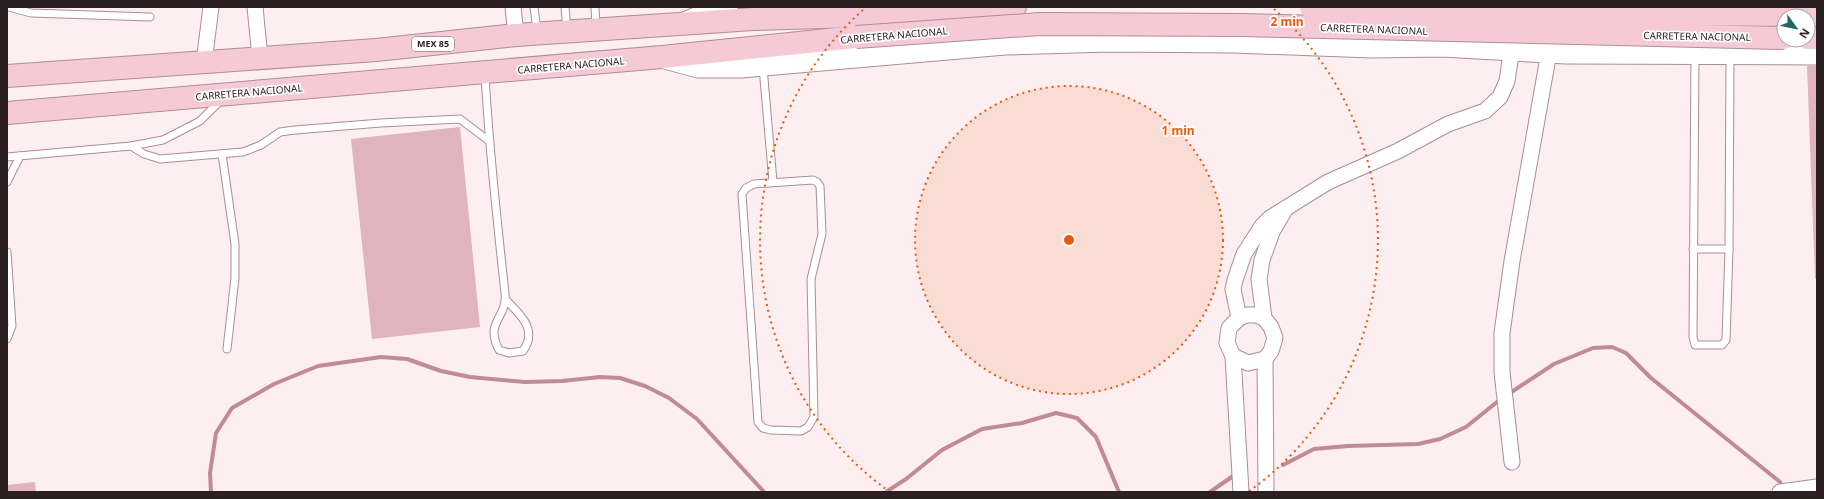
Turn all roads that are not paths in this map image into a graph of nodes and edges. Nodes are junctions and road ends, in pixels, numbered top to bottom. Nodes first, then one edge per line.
1 (9, 7) edge
2 (211, 7) edge
3 (255, 7) edge
4 (513, 7) edge
5 (534, 7) edge
6 (565, 7) edge
7 (595, 7) edge
8 (1015, 7) edge
9 (1311, 7) edge
10 (1465, 7) edge
11 (1508, 7) edge
12 (1554, 7) edge
13 (715, 9) edge
14 (1817, 16) edge
15 (150, 17) dead end
16 (684, 24) junction
17 (596, 29) junction
18 (567, 31) junction
19 (537, 33) junction
20 (516, 35) junction
21 (1776, 38) edge
22 (1442, 46) junction
23 (1510, 51) junction
24 (1558, 52) junction
25 (1695, 54) junction
26 (1730, 54) junction
27 (1817, 54) edge
28 (662, 57) junction
29 (260, 58) junction
30 (204, 62) junction
31 (763, 65) junction
32 (485, 72) junction
33 (7, 76) edge
34 (228, 94) junction
35 (7, 113) edge
36 (489, 141) junction
37 (131, 146) junction
38 (222, 154) junction
39 (7, 156) edge
40 (20, 156) junction
41 (7, 182) edge
42 (773, 182) junction
43 (1286, 208) junction
44 (1693, 249) junction
45 (1729, 249) junction
46 (7, 252) edge
47 (506, 300) junction
48 (1239, 318) junction
49 (1264, 318) junction
50 (7, 339) edge
51 (227, 349) dead end
52 (1233, 356) junction
53 (1265, 359) junction
54 (1512, 462) dead end
55 (1817, 487) edge
56 (1241, 492) edge
57 (1266, 492) edge
58 (1780, 492) edge

1 - 15 lane
2 - 30 street
3 - 29 street
4 - 20 street
5 - 19 lane
6 - 18 lane
7 - 17 lane
8 - 16 highway, CARRETERA NACIONAL / MEX 85
9 - 14 highway, CARRETERA NACIONAL, bridge
10 - 22 street
11 - 23 street
12 - 24 street
13 - 16 street, MEX 85
16 - 17 highway, CARRETERA NACIONAL / MEX 85
17 - 18 highway, CARRETERA NACIONAL / MEX 85
18 - 19 highway, CARRETERA NACIONAL / MEX 85
19 - 20 highway, CARRETERA NACIONAL / MEX 85
20 - 29 highway, CARRETERA NACIONAL / MEX 85
21 - 28 highway, CARRETERA NACIONAL, bridge
22 - 23 street
22 - 31 street
23 - 24 street
23 - 43 street
24 - 25 street
24 - 54 street
25 - 26 street
25 - 44 lane
26 - 27 street
26 - 45 lane
28 - 31 street
28 - 32 highway, CARRETERA NACIONAL
29 - 30 highway, CARRETERA NACIONAL / MEX 85
30 - 33 highway, CARRETERA NACIONAL / MEX 85
31 - 42 lane
32 - 34 highway, CARRETERA NACIONAL
32 - 36 lane
34 - 35 highway, CARRETERA NACIONAL
34 - 37 lane
36 - 38 lane
36 - 47 lane
37 - 38 lane
37 - 40 lane
38 - 51 lane
39 - 40 lane
40 - 41 lane
42 - 42 lane
43 - 48 street
43 - 49 street
44 - 45 lane
44 - 45 lane
46 - 50 lane
47 - 47 lane
48 - 49 street
48 - 52 street
49 - 53 street
52 - 53 street
52 - 56 street
53 - 57 street
55 - 58 street

